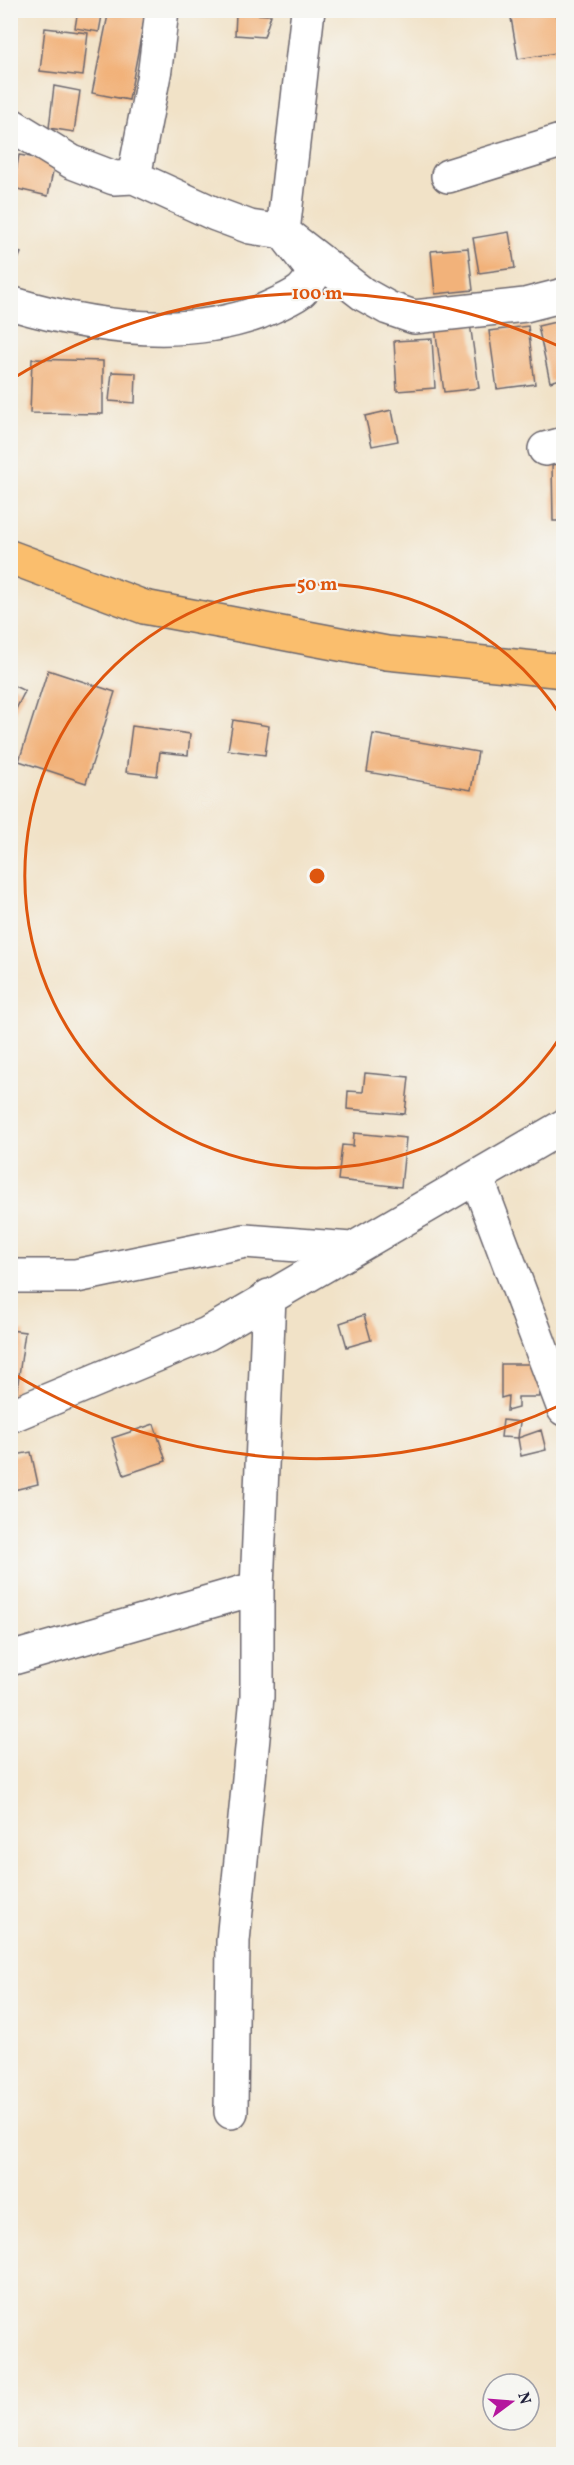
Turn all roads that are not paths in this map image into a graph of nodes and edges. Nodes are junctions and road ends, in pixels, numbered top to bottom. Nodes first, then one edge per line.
1 (162, 10) edge
2 (308, 10) edge
3 (10, 124) edge
4 (564, 140) edge
5 (448, 176) dead end
6 (134, 177) junction
7 (283, 232) junction
8 (564, 295) edge
9 (10, 303) edge
10 (10, 558) edge
11 (564, 671) edge
12 (564, 1126) edge
13 (477, 1178) junction
14 (351, 1249) junction
15 (10, 1276) edge
16 (269, 1296) junction
17 (564, 1409) edge
18 (10, 1416) edge
19 (257, 1588) junction
20 (10, 1659) edge
21 (231, 2112) dead end

1 - 6 street
2 - 7 street
3 - 6 street
4 - 5 street
6 - 7 street
7 - 8 street
7 - 9 street
10 - 11 main road
12 - 13 street
13 - 14 street
13 - 17 street
14 - 15 street
14 - 16 street
16 - 18 street
16 - 19 street
19 - 20 street
19 - 21 street

